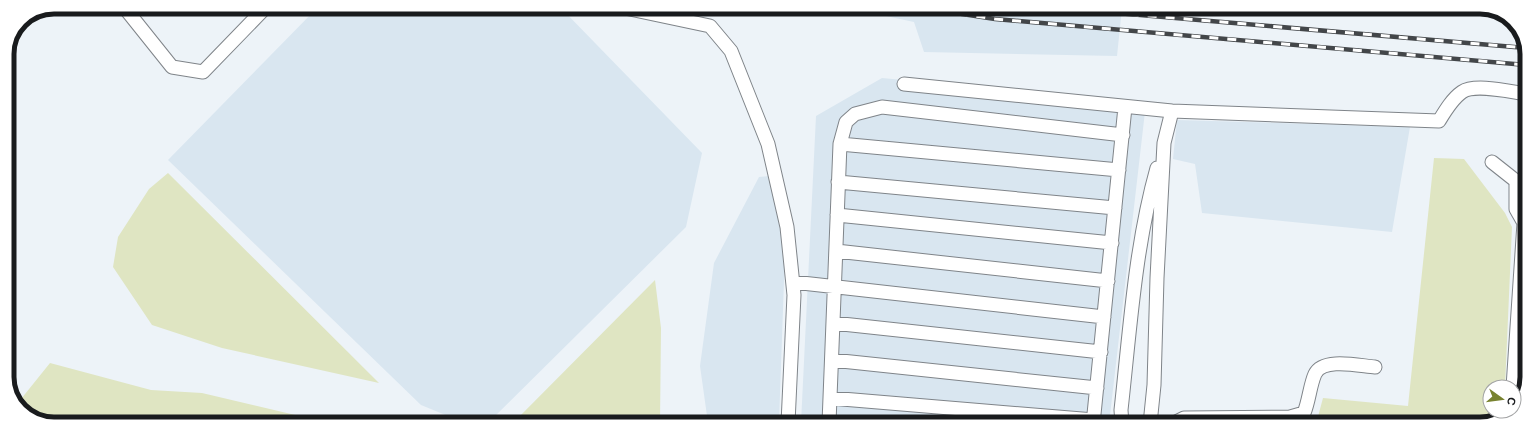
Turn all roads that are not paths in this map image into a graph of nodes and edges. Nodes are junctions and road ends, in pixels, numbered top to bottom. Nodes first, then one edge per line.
1 (130, 14) edge
2 (259, 14) edge
3 (653, 14) edge
4 (904, 84) dead end
5 (1520, 93) edge
6 (1125, 107) junction
7 (1172, 111) junction
8 (1122, 135) junction
9 (1164, 143) junction
10 (840, 144) junction
11 (1492, 162) dead end
12 (1119, 170) junction
13 (838, 182) junction
14 (1115, 208) junction
15 (837, 215) junction
16 (1520, 216) edge
17 (1112, 243) junction
18 (836, 251) junction
19 (1108, 281) junction
20 (793, 282) junction
21 (834, 286) junction
22 (1520, 289) edge
23 (1104, 317) junction
24 (833, 323) junction
25 (1101, 352) junction
26 (832, 360) junction
27 (1375, 367) dead end
28 (1514, 379) edge
29 (1097, 388) junction
30 (830, 398) junction
31 (788, 417) edge
32 (829, 417) edge
33 (1039, 417) edge
34 (1094, 417) edge
35 (1122, 417) edge
36 (1151, 417) edge
37 (1290, 417) edge

1 - 2 street
3 - 20 street
4 - 6 street
5 - 7 street
6 - 7 street
6 - 8 street
7 - 9 street
8 - 10 street
8 - 12 street
9 - 35 street
9 - 36 street
10 - 12 street
10 - 13 street
11 - 16 street
12 - 14 street
13 - 14 street
13 - 15 street
14 - 17 street
15 - 17 street
15 - 18 street
17 - 19 street
18 - 19 street
18 - 21 street
19 - 23 street
20 - 21 street
20 - 31 street
21 - 23 street
21 - 24 street
22 - 28 street
23 - 25 street
24 - 25 street
24 - 26 street
25 - 29 street
26 - 29 street
26 - 30 street
27 - 37 street
29 - 34 street
30 - 32 street
30 - 33 street

